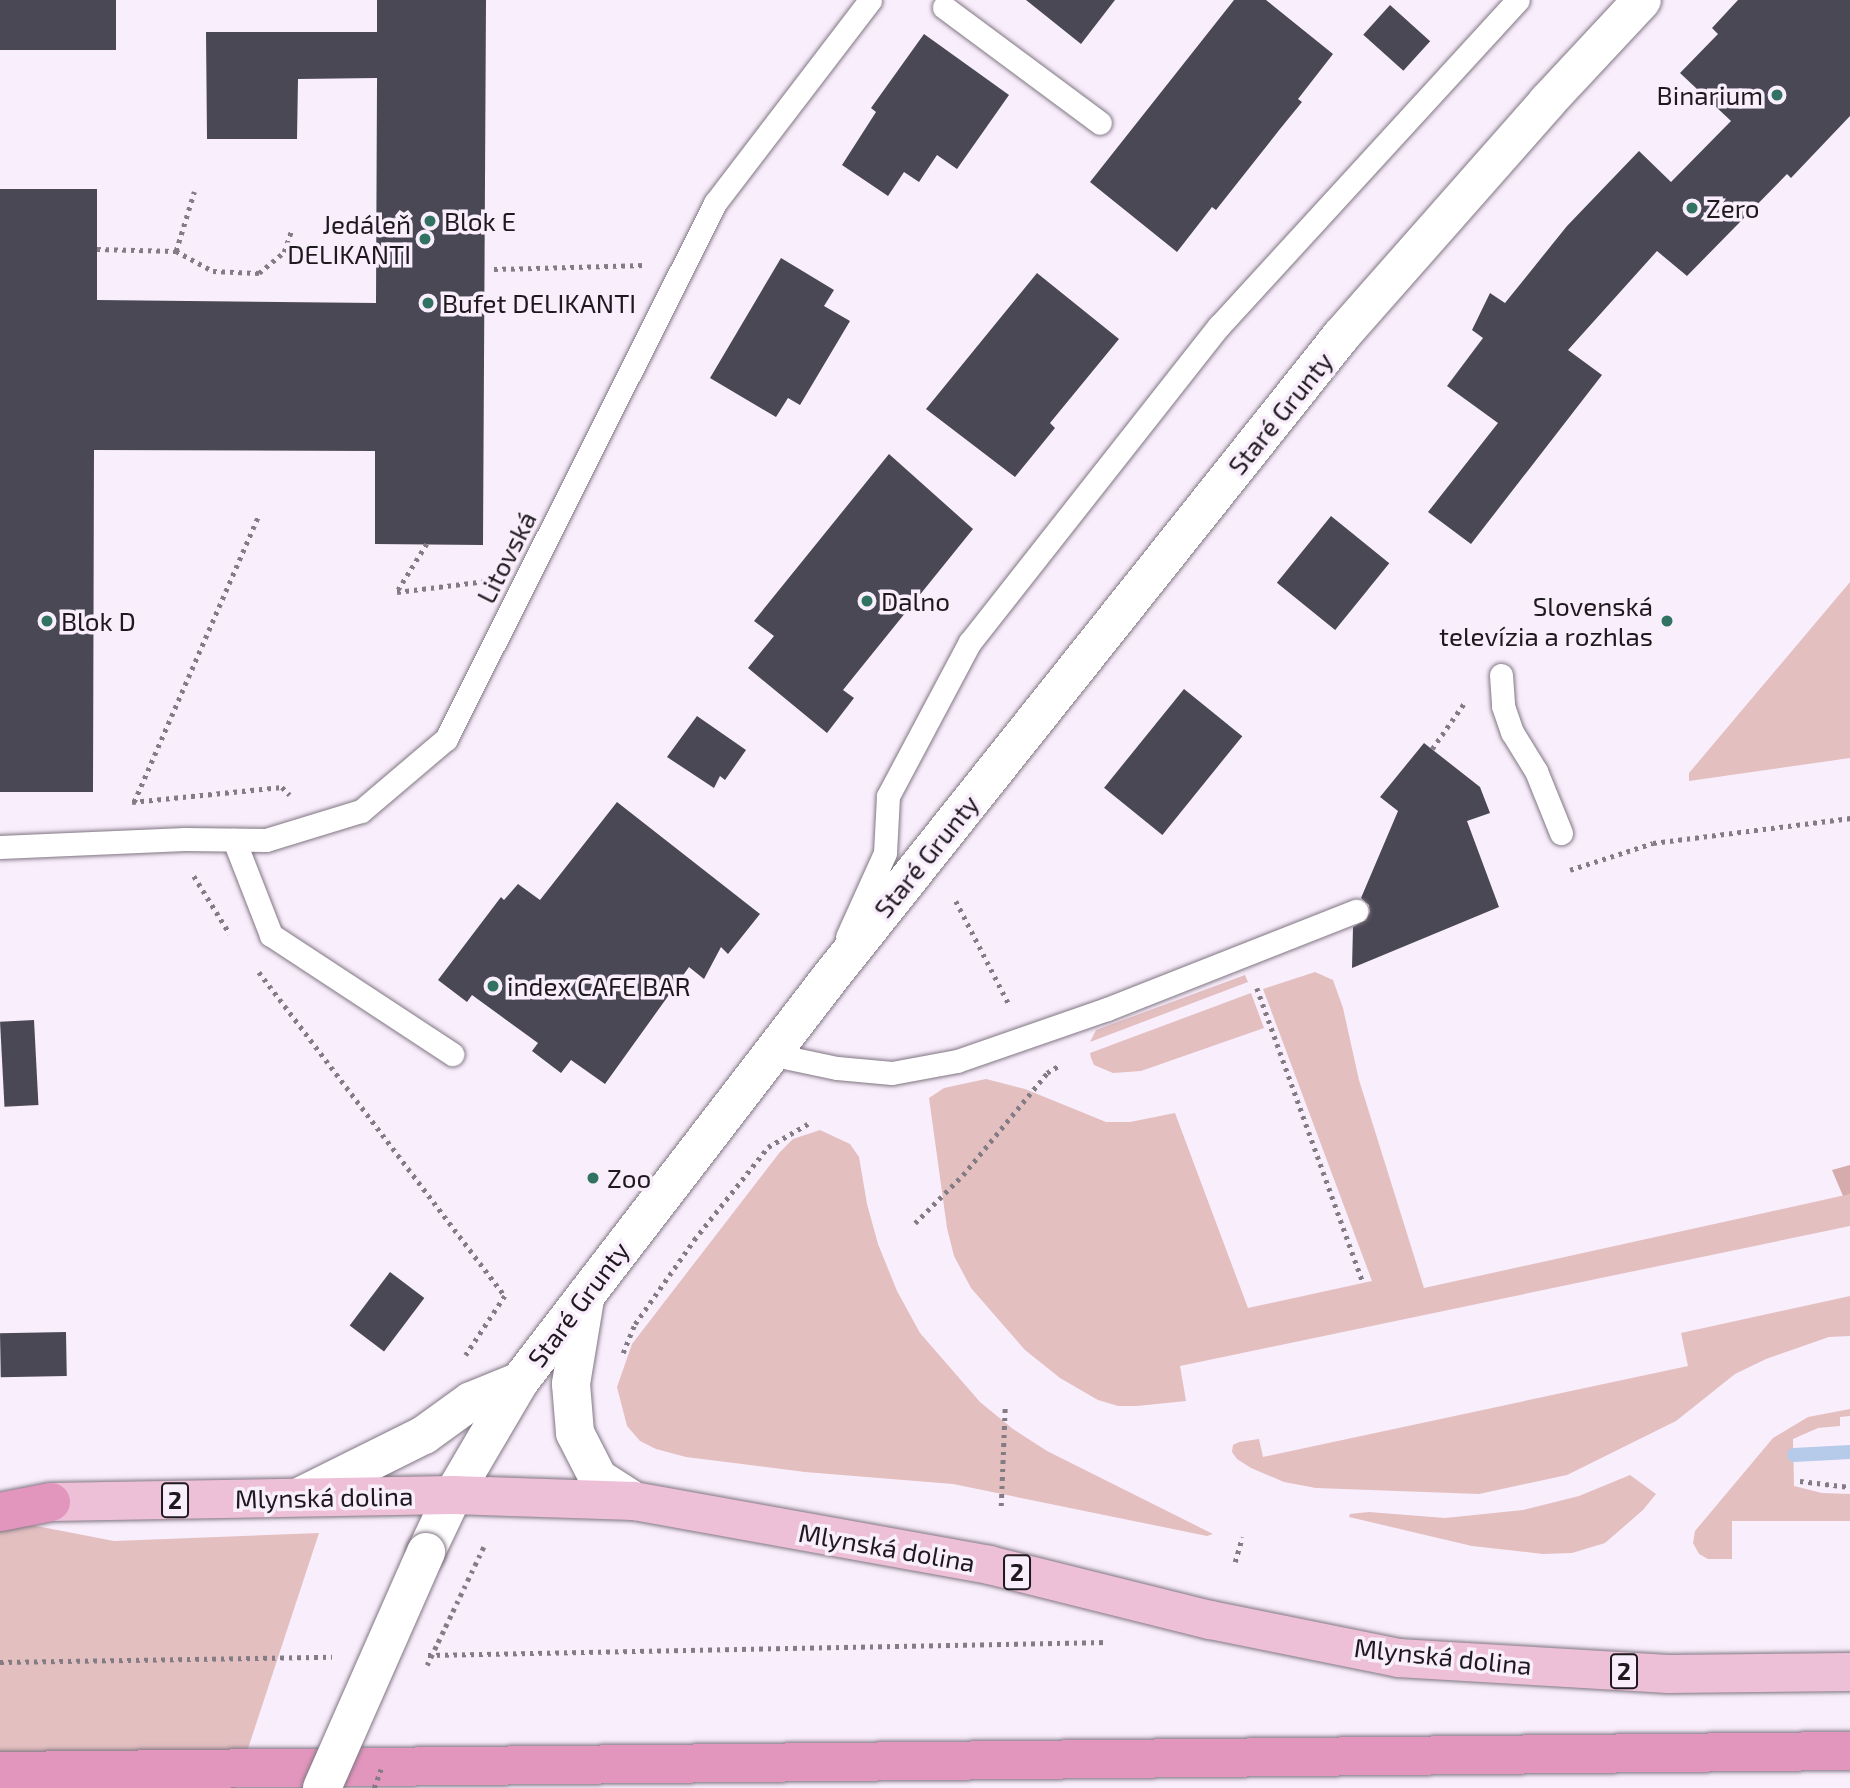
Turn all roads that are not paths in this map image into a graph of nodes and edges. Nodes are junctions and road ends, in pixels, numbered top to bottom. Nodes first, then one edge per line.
1 (870, 0) edge
2 (1518, 0) edge
3 (1642, 0) edge
4 (944, 7) dead end
5 (1100, 123) dead end
6 (1501, 675) road end
7 (1561, 833) dead end
8 (234, 840) junction
9 (0, 847) edge
10 (1356, 911) dead end
11 (829, 979) junction
12 (452, 1054) dead end
13 (771, 1054) junction
14 (587, 1291) junction
15 (520, 1381) junction
16 (453, 1495) junction
17 (299, 1497) junction
18 (0, 1501) edge
19 (634, 1501) junction
20 (51, 1502) junction
21 (0, 1512) edge
22 (1850, 1672) edge
23 (1850, 1751) edge
24 (0, 1771) edge
25 (322, 1788) edge

1 - 8 lane, Litovská
2 - 11 lane
3 - 11 street, Staré Grunty
4 - 5 lane
6 - 7 lane
8 - 9 lane, Litovská
8 - 12 lane
10 - 13 lane
11 - 13 street, Staré Grunty
13 - 14 street, Staré Grunty
14 - 15 street, Staré Grunty
14 - 19 street
15 - 16 street, Staré Grunty
15 - 17 street
16 - 17 main road, Mlynská dolina / 2
16 - 19 main road, Mlynská dolina / 2
16 - 25 street, Staré Grunty, bridge
17 - 20 main road, Mlynská dolina / 2
18 - 20 street, Mlynská dolina
19 - 22 main road, Mlynská dolina / 2
20 - 21 highway
23 - 24 highway

